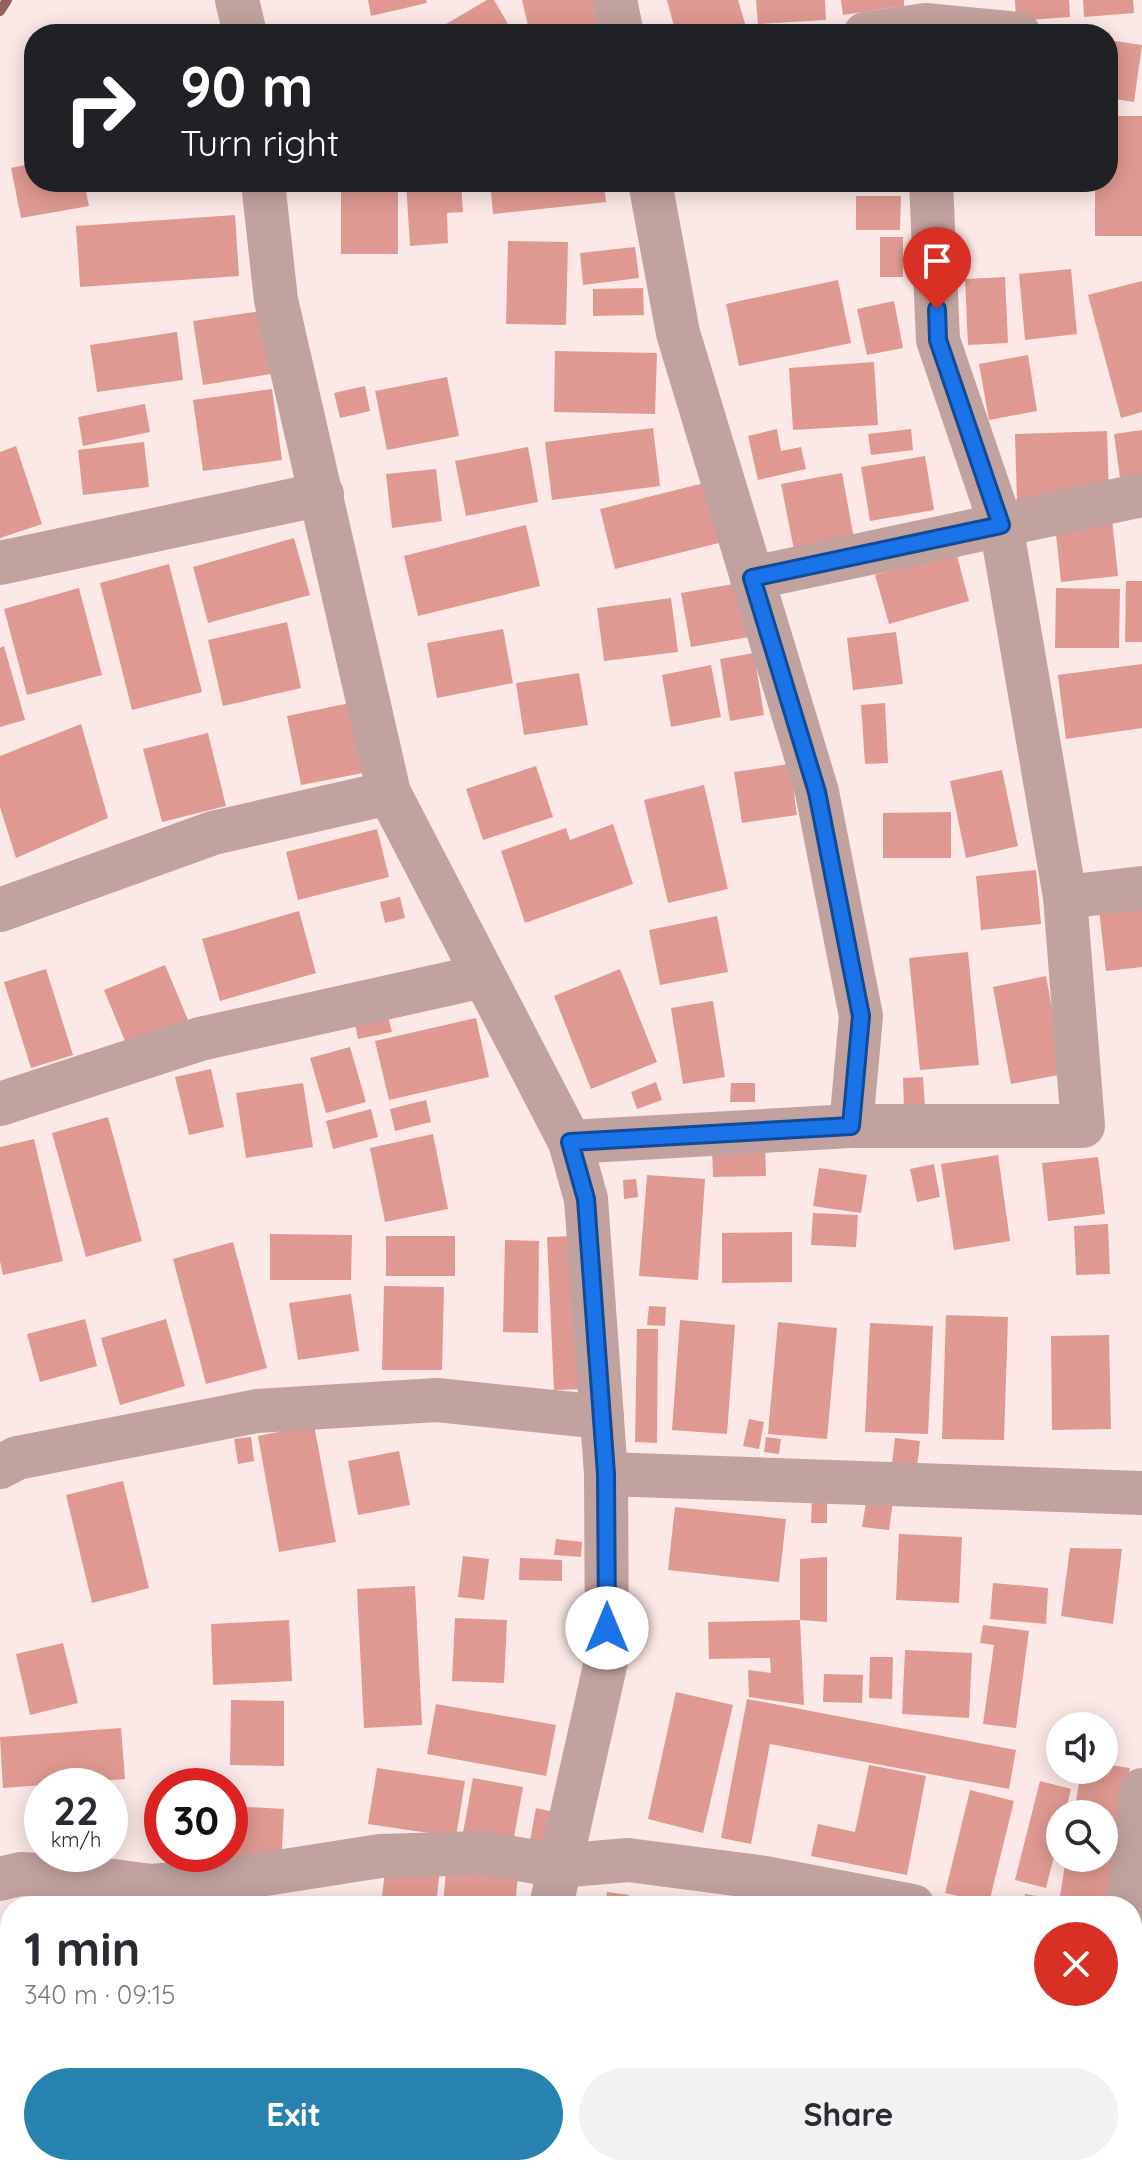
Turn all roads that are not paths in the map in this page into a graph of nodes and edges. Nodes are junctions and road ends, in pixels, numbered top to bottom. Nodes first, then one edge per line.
1 (237, 0) edge
2 (615, 0) edge
3 (923, 20) edge
4 (243, 24) edge
5 (620, 24) edge
6 (950, 24) edge
7 (264, 192) edge
8 (652, 192) edge
9 (931, 192) edge
10 (322, 494) junction
11 (1142, 495) edge
12 (1001, 525) junction
13 (0, 563) edge
14 (752, 578) junction
15 (389, 793) junction
16 (1142, 888) edge
17 (1065, 897) junction
18 (0, 910) edge
19 (483, 976) junction
20 (0, 1104) edge
21 (851, 1126) junction
22 (570, 1142) junction
23 (602, 1417) junction
24 (0, 1467) edge
25 (606, 1474) junction
26 (1142, 1493) edge
27 (1142, 1790) edge
28 (0, 1879) edge
29 (555, 1886) edge
30 (765, 1892) edge
31 (807, 1896) edge
32 (1129, 1896) edge

1 - 4 street
2 - 5 street
3 - 6 street
7 - 10 street
8 - 14 street
9 - 12 street
10 - 13 street
10 - 15 street
11 - 12 street
12 - 14 street
12 - 17 street
14 - 21 street
15 - 18 street
15 - 19 street
16 - 17 street
17 - 21 street
19 - 20 street
19 - 22 street
21 - 22 street
22 - 23 street
23 - 24 street
23 - 25 street
25 - 26 street
25 - 29 street
27 - 32 street
28 - 29 street
29 - 30 street
30 - 31 street

